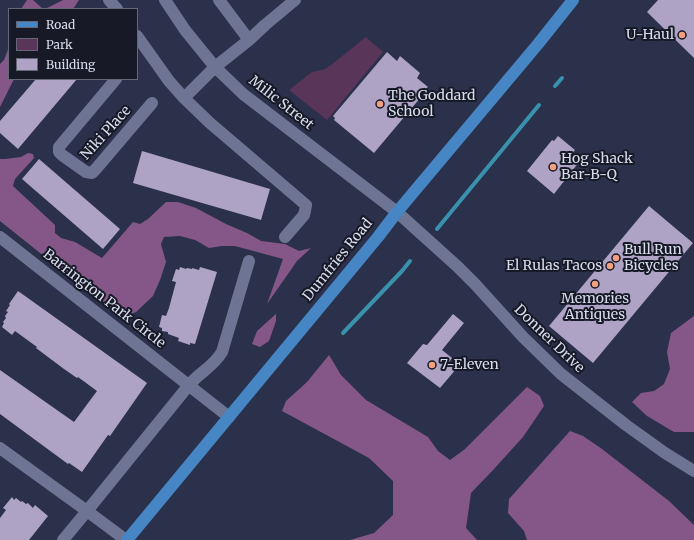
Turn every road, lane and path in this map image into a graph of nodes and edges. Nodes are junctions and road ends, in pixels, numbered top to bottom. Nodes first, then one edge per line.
1 (109, 0) edge
2 (165, 0) edge
3 (219, 0) edge
4 (295, 0) edge
5 (573, 0) edge
6 (116, 8) edge
7 (138, 40) edge
8 (249, 40) junction
9 (141, 52) edge
10 (215, 67) junction
11 (115, 80) edge
12 (184, 98) junction
13 (152, 103) dead end
14 (397, 212) junction
15 (0, 237) edge
16 (285, 237) dead end
17 (249, 261) dead end
18 (188, 385) junction
19 (229, 417) junction
20 (0, 448) edge
21 (694, 471) edge
22 (87, 510) junction
23 (63, 540) edge
24 (127, 540) edge

1 - 6 street
2 - 10 street, Milic Street
3 - 8 street
4 - 8 street
5 - 14 main road, Dumfries Road
7 - 9 street
8 - 10 street
9 - 12 street
10 - 12 street
10 - 14 street, Milic Street
11 - 13 street, Niki Place
12 - 16 street
14 - 19 main road, Dumfries Road
14 - 21 street, Donner Drive
15 - 18 street, Barrington Park Circle
17 - 18 street
18 - 19 street, Barrington Park Circle
18 - 22 street
19 - 24 main road, Dumfries Road
20 - 22 street
22 - 23 street
22 - 24 street

